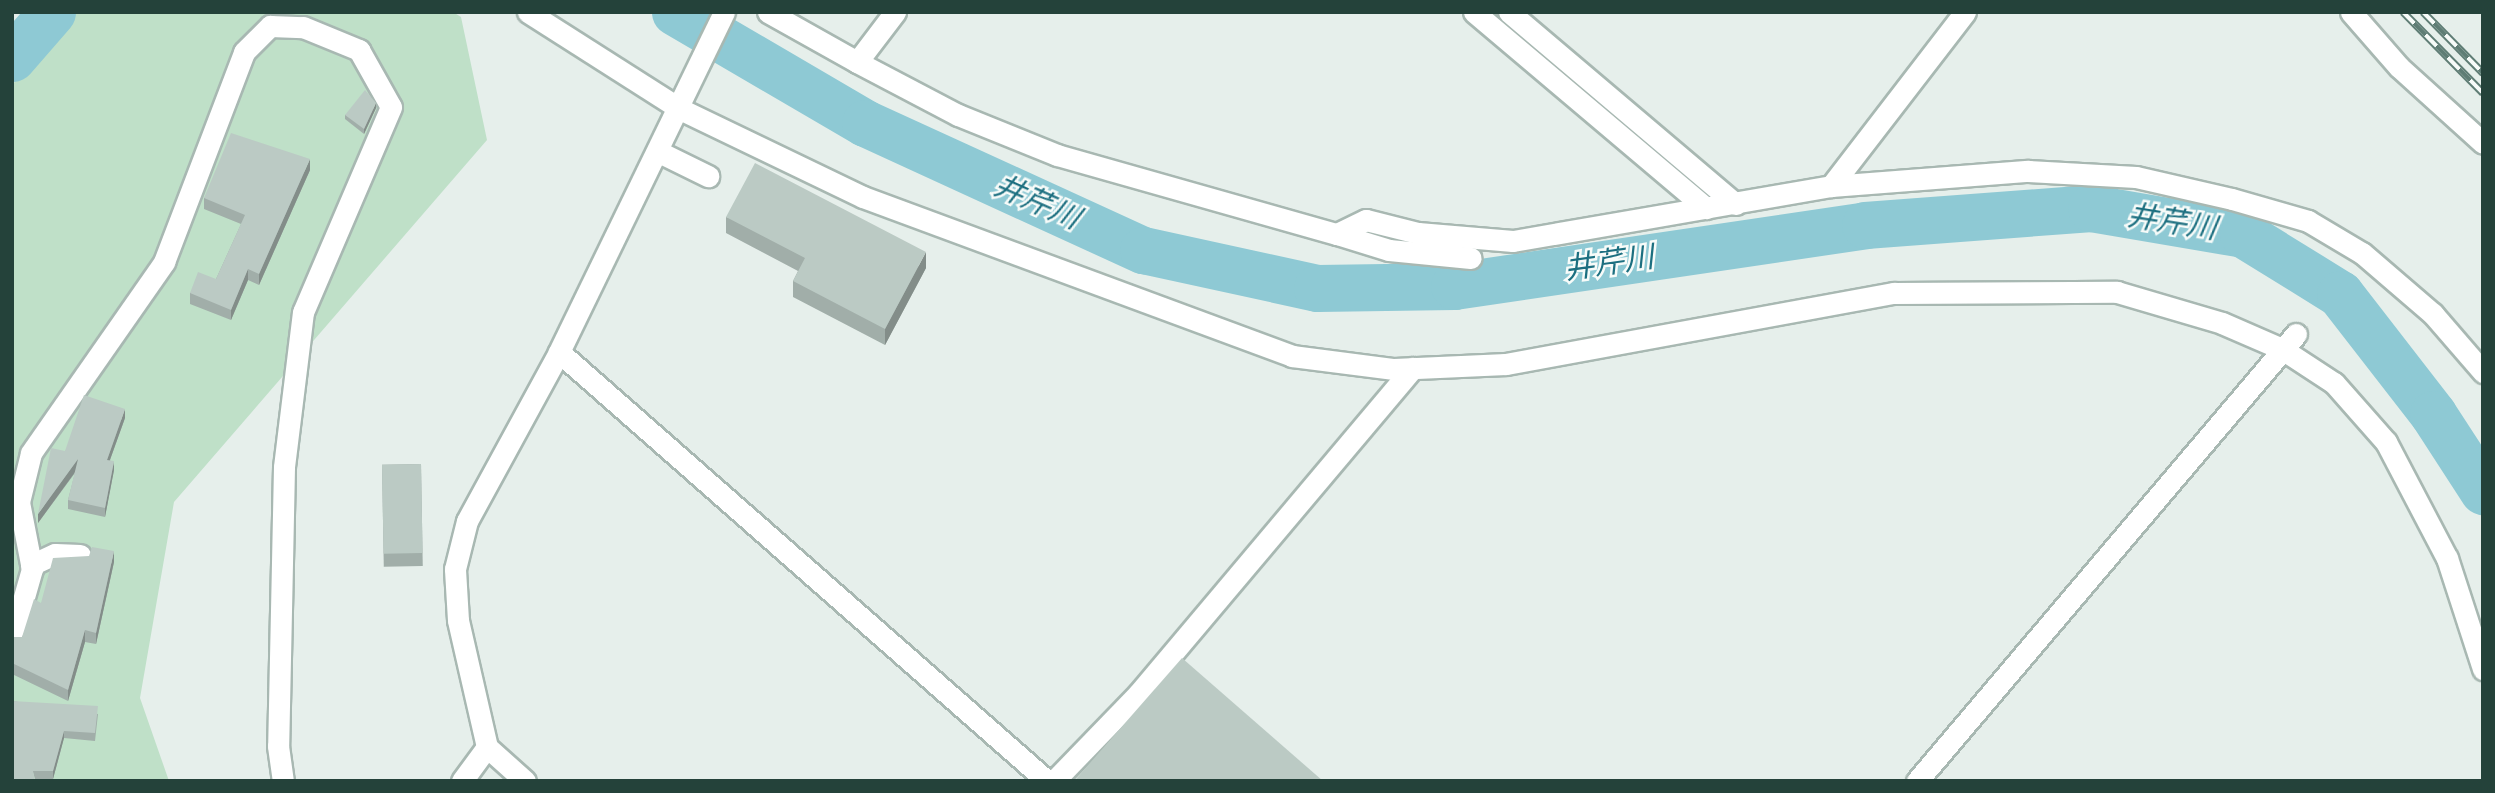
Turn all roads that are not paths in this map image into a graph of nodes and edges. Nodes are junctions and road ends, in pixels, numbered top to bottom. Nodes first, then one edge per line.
1 (528, 12) edge
2 (724, 12) edge
3 (768, 12) edge
4 (895, 12) edge
5 (1474, 12) edge
6 (1509, 12) edge
7 (1965, 12) edge
8 (2351, 12) edge
9 (858, 62) junction
10 (680, 109) junction
11 (2483, 143) edge
12 (659, 152) junction
13 (708, 176) dead end
14 (1831, 186) junction
15 (1735, 204) junction
16 (1706, 208) junction
17 (1337, 234) junction
18 (1471, 258) dead end
19 (2289, 342) junction
20 (559, 352) junction
21 (1413, 368) junction
22 (2483, 372) edge
23 (80, 555) edge
24 (31, 565) junction
25 (12, 639) edge
26 (2483, 670) edge
27 (488, 747) junction
28 (283, 781) edge
29 (462, 781) edge
30 (525, 781) edge
31 (1047, 781) edge
32 (1054, 781) edge
33 (1917, 781) edge

1 - 10 street
2 - 10 street
3 - 9 street
4 - 9 street
5 - 16 street
6 - 15 street
7 - 14 street
8 - 11 street
9 - 17 street
10 - 12 street
10 - 21 street
12 - 13 street
12 - 20 street
14 - 15 street
14 - 22 street
15 - 16 street
16 - 17 street
17 - 18 street
19 - 21 street
19 - 26 street
19 - 33 street
20 - 27 street
20 - 31 street
21 - 32 street
23 - 24 street
24 - 25 street
24 - 28 street
27 - 29 street
27 - 30 street

